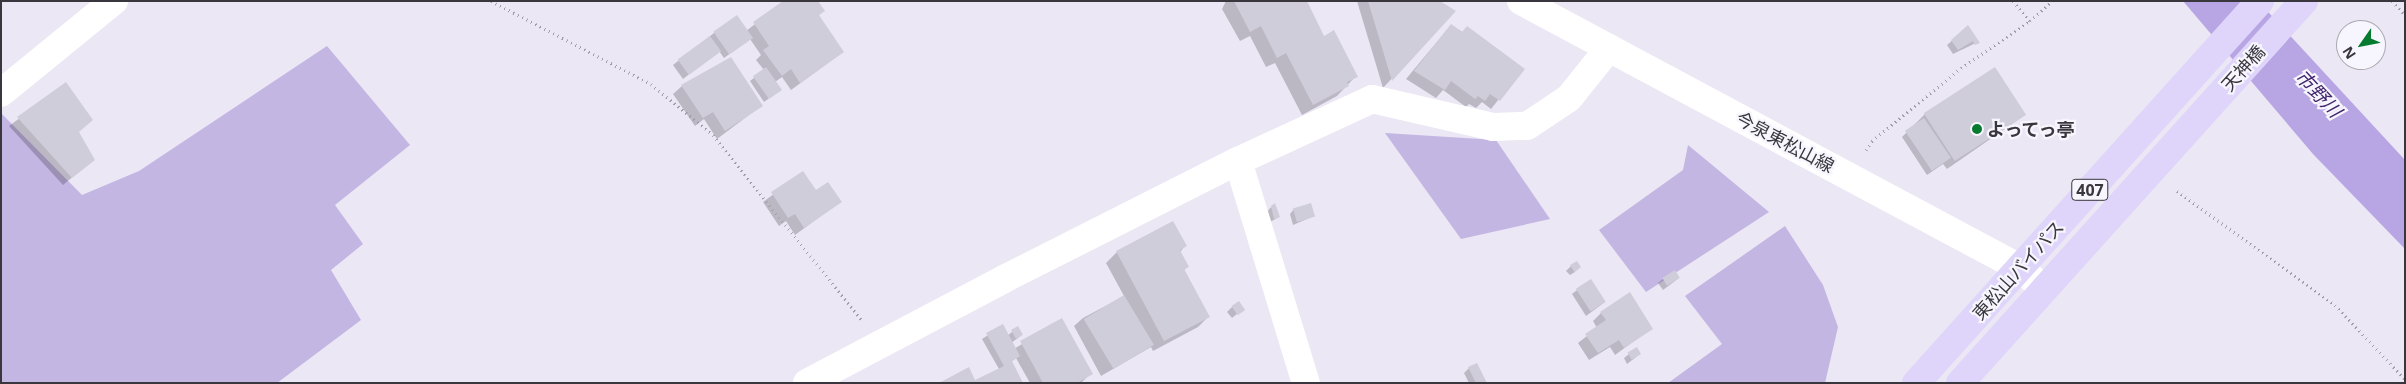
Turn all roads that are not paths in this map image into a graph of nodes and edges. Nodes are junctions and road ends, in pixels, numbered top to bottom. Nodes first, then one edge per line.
1 (114, 1) edge
2 (1521, 1) edge
3 (2260, 1) edge
4 (2304, 1) edge
5 (1609, 48) junction
6 (1, 94) edge
7 (2159, 113) joint
8 (2182, 136) joint
9 (1238, 161) junction
10 (2020, 268) junction
11 (2044, 289) junction
12 (806, 383) edge
13 (1306, 383) edge
14 (1916, 383) edge
15 (1960, 383) edge

1 - 6 street
2 - 5 street, 今泉東松山線
3 - 7 highway, 天神橋 / 407
4 - 8 highway, 天神橋 / 407
5 - 9 street
5 - 10 street, 今泉東松山線
7 - 10 highway, 東松山バイパス / 407
8 - 11 highway, 東松山バイパス / 407
9 - 12 street
9 - 13 street
10 - 11 street, 今泉東松山線
10 - 14 highway, 東松山バイパス / 407
11 - 15 highway, 東松山バイパス / 407

